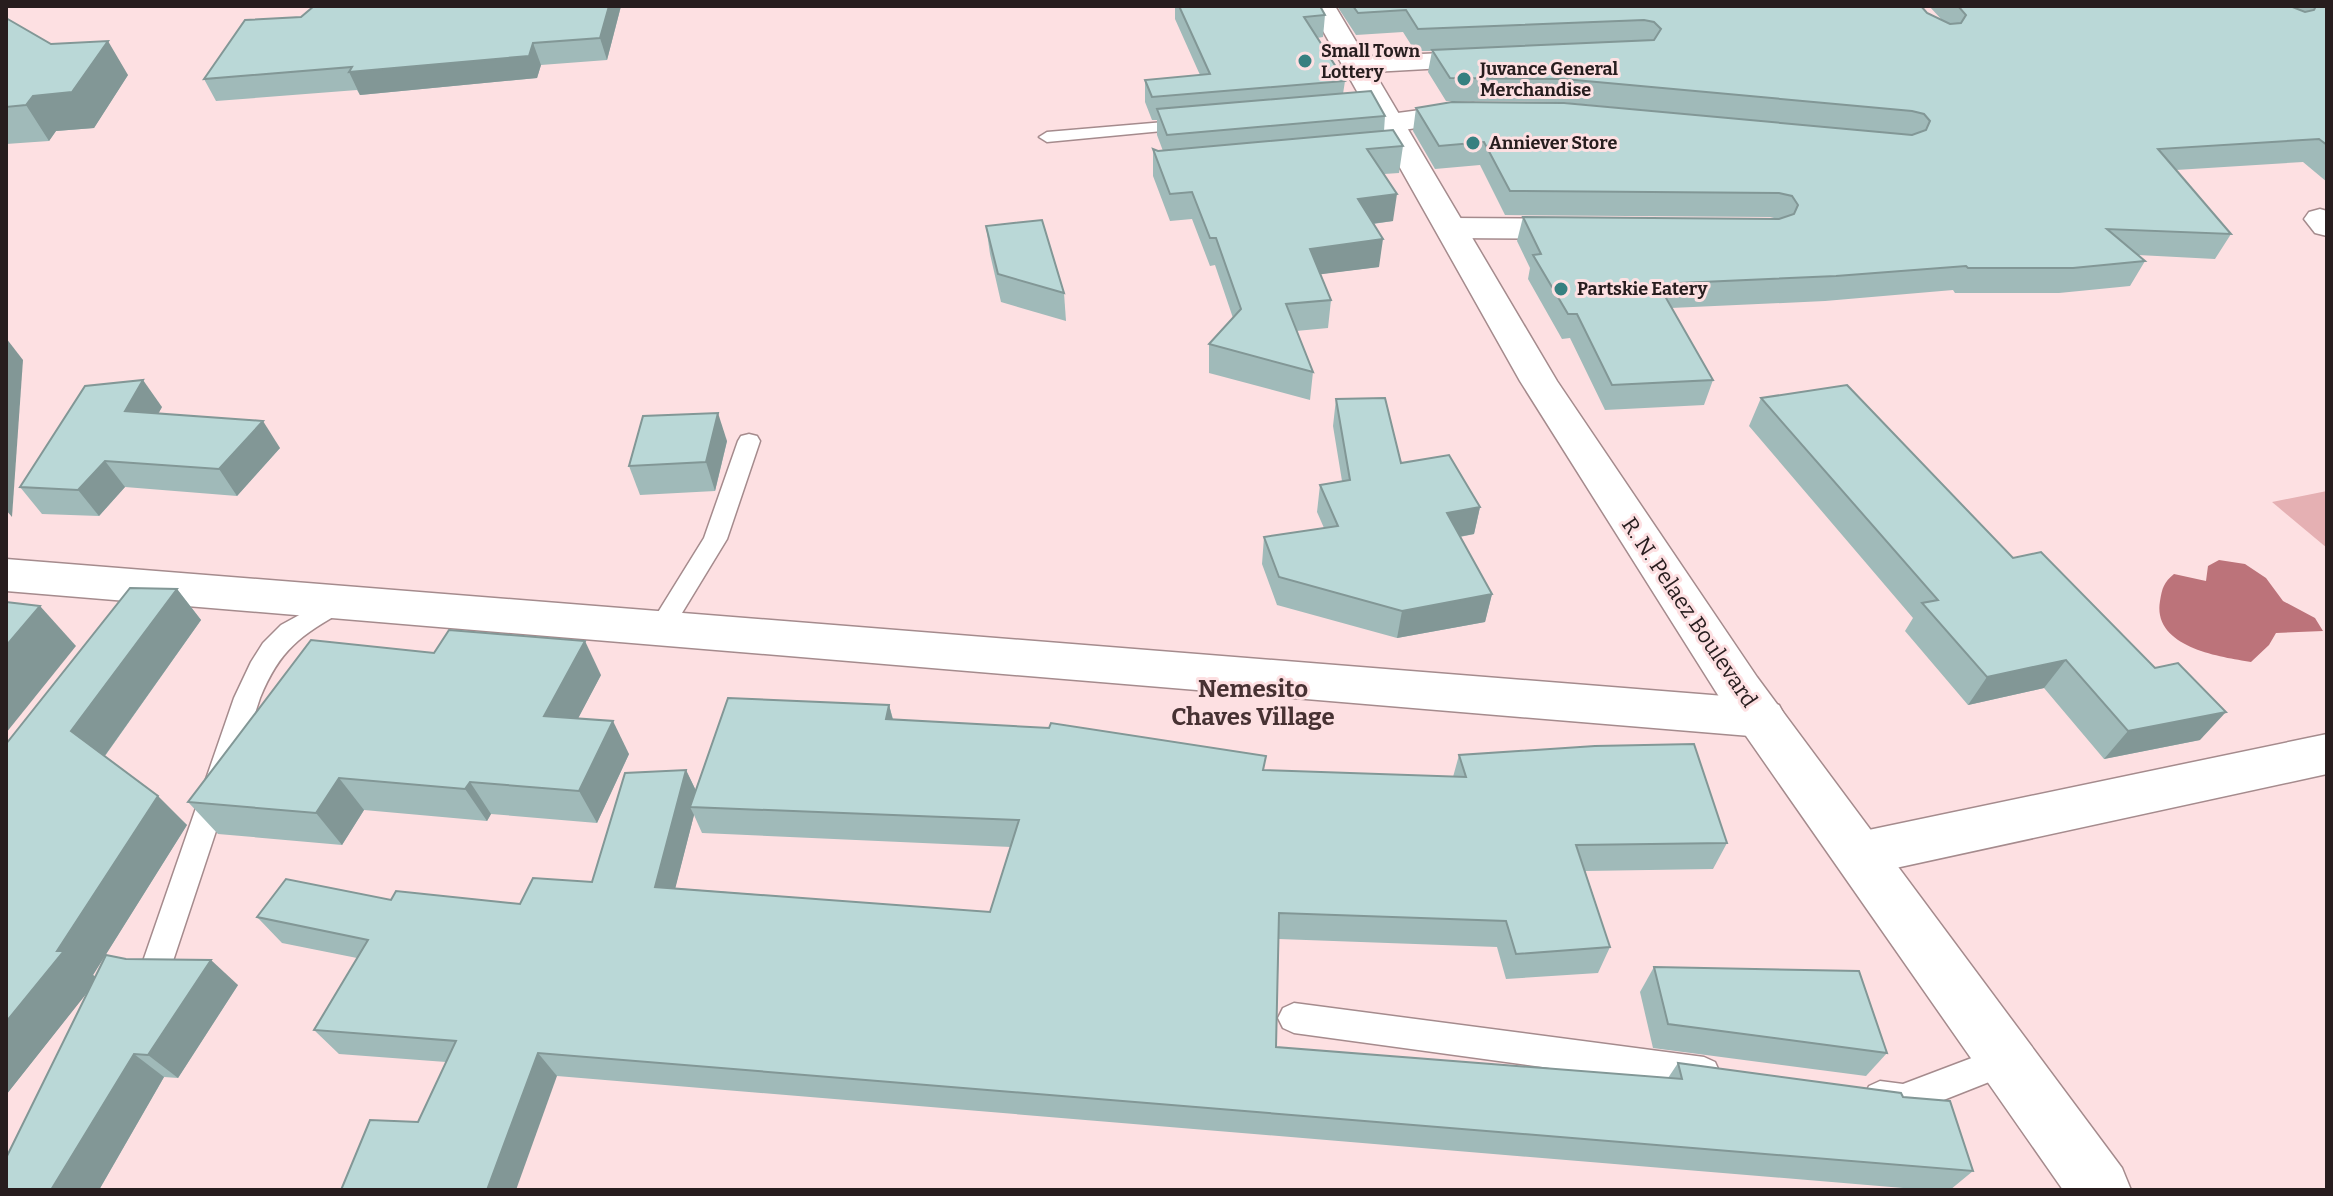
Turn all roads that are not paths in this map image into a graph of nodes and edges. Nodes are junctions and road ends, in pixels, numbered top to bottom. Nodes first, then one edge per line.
1 (1322, 6) edge
2 (1512, 58) edge
3 (1355, 65) junction
4 (1501, 112) edge
5 (1206, 124) edge
6 (1386, 128) junction
7 (1047, 137) dead end
8 (1451, 228) junction
9 (1611, 229) edge
10 (749, 441) dead end
11 (6, 575) edge
12 (151, 588) junction
13 (336, 604) junction
14 (122, 625) edge
15 (659, 630) junction
16 (1762, 718) junction
17 (2327, 754) edge
18 (1859, 854) junction
19 (156, 967) edge
20 (1294, 1018) dead end
21 (2006, 1060) junction
22 (1732, 1077) edge
23 (1856, 1094) edge
24 (2100, 1190) edge

1 - 3 street, R. N. Pelaez Boulevard
2 - 3 street
3 - 6 street, R. N. Pelaez Boulevard
4 - 6 street
5 - 7 lane
6 - 8 street, R. N. Pelaez Boulevard
8 - 9 street
8 - 16 street, R. N. Pelaez Boulevard
10 - 15 lane
11 - 12 street
12 - 13 street
12 - 14 street
13 - 15 street
13 - 19 lane
15 - 16 street
16 - 18 street, R. N. Pelaez Boulevard
17 - 18 street
18 - 21 street, R. N. Pelaez Boulevard
20 - 22 lane
21 - 23 lane
21 - 24 street, R. N. Pelaez Boulevard

